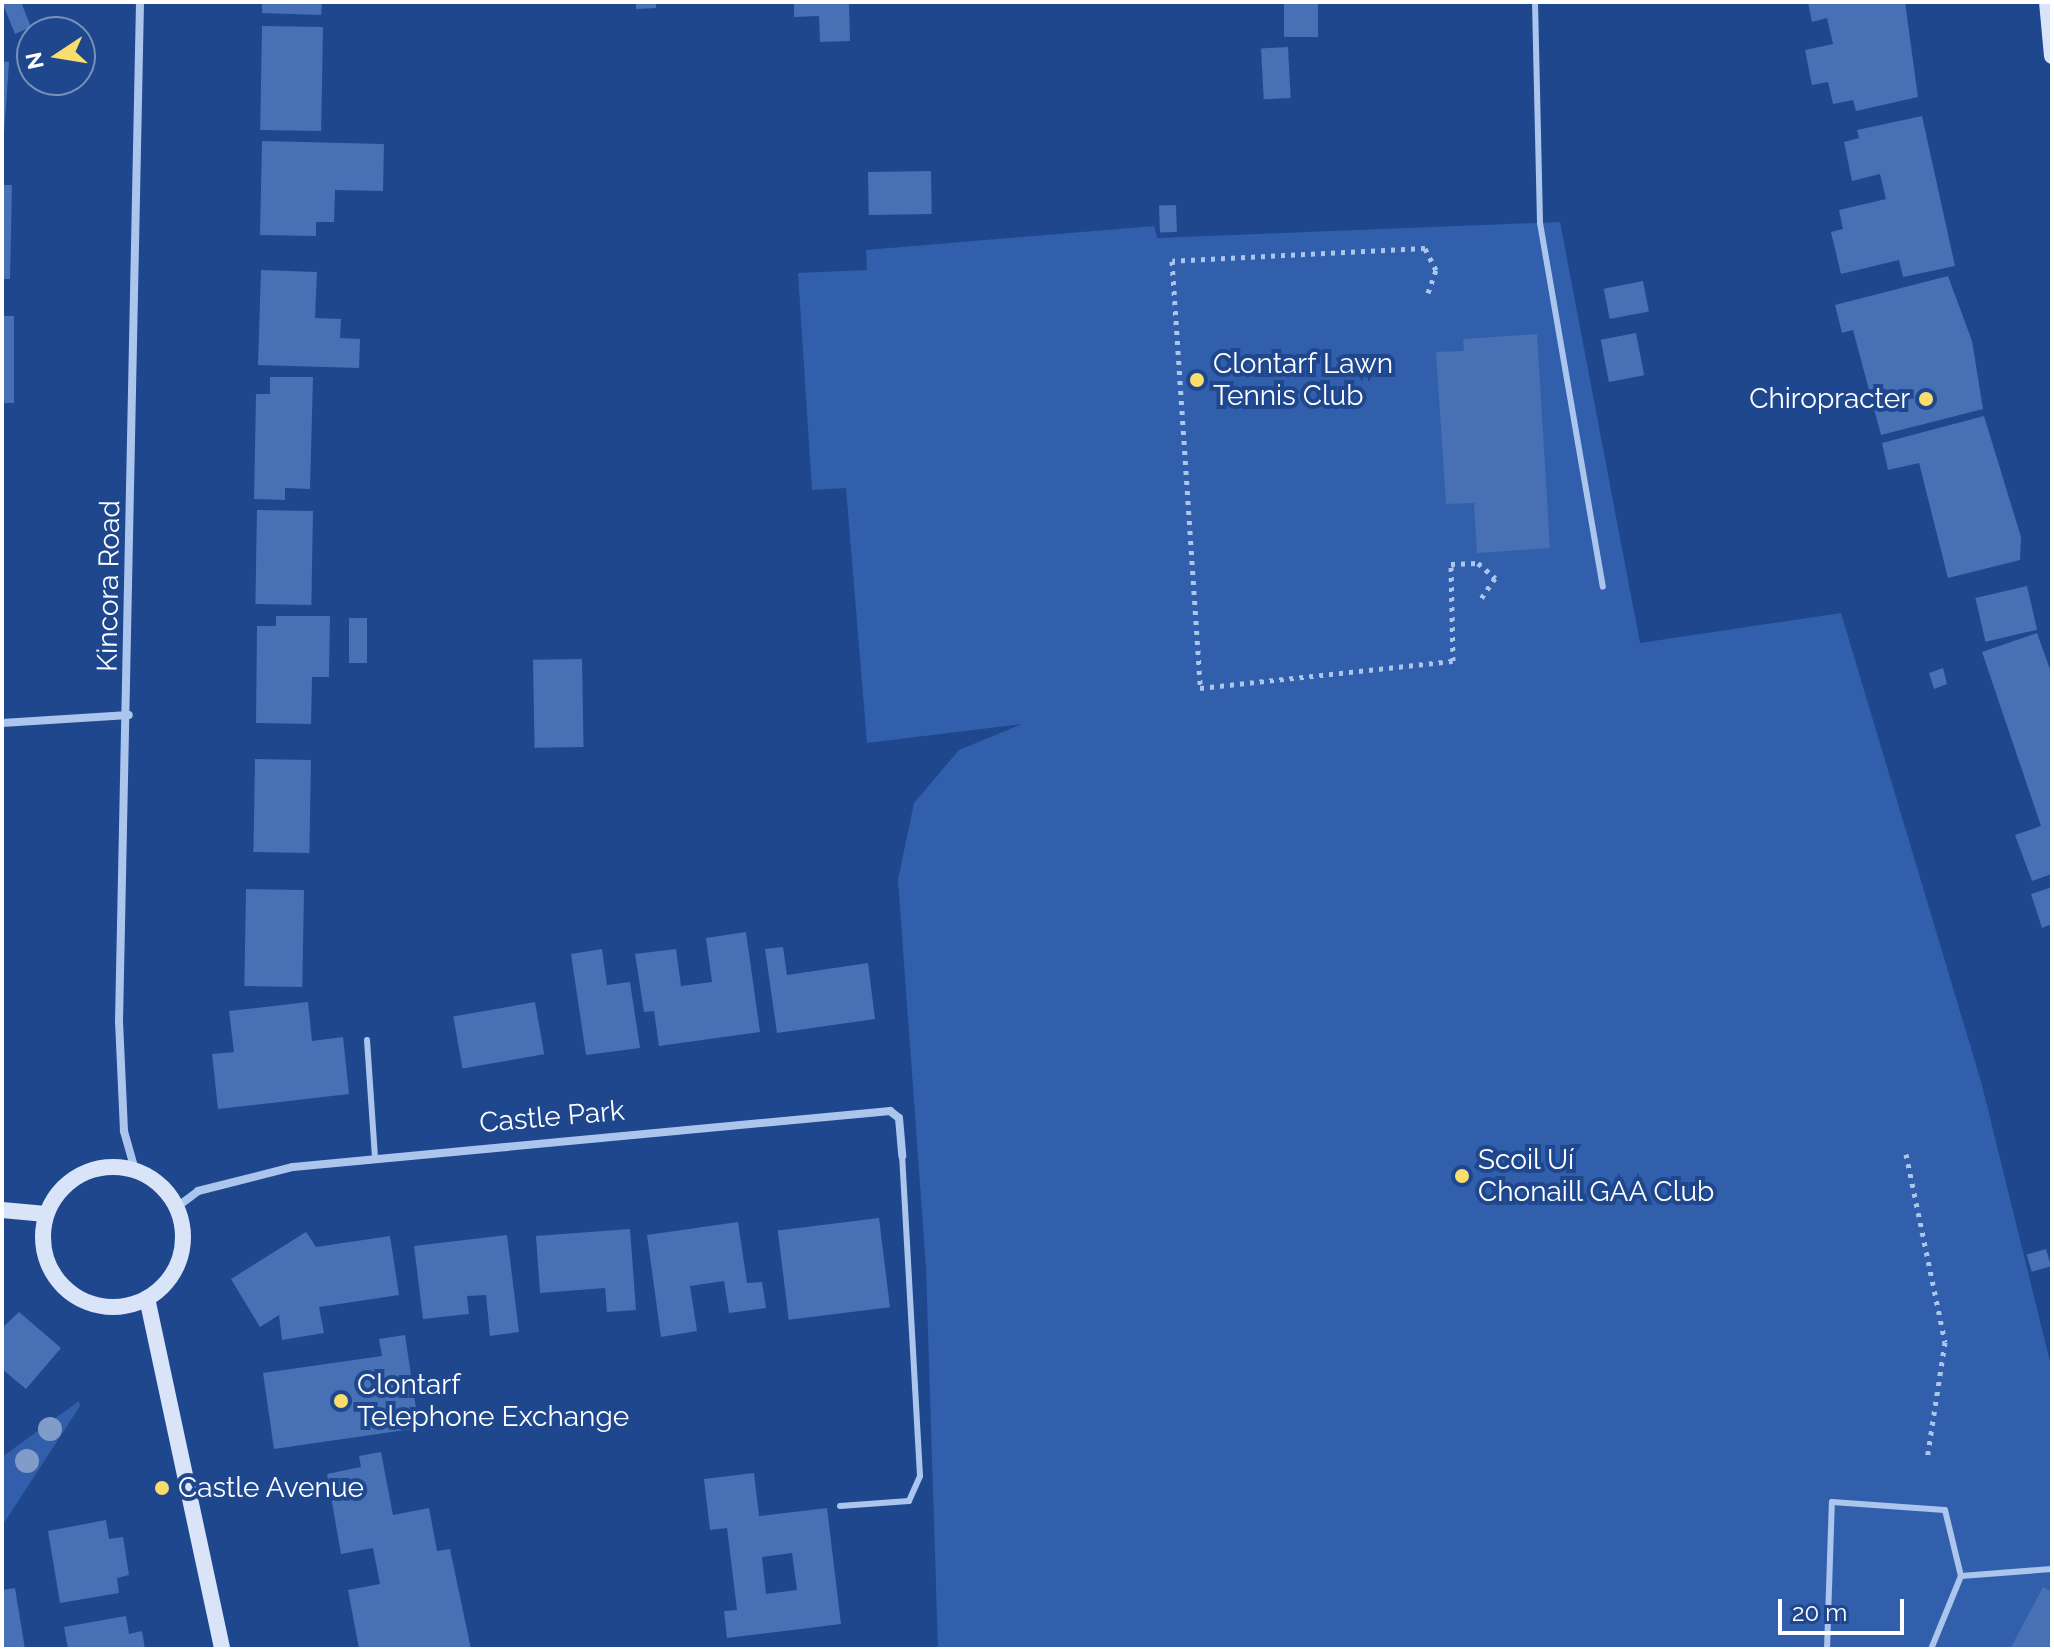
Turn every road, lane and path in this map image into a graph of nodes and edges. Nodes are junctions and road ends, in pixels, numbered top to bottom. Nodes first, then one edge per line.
1 (140, 2) edge
2 (1535, 2) edge
3 (2047, 2) edge
4 (2052, 56) edge
5 (1428, 293) dead end
6 (1603, 587) dead end
7 (1481, 599) dead end
8 (129, 715) junction
9 (2, 723) edge
10 (367, 1040) dead end
11 (1906, 1154) dead end
12 (902, 1156) joint
13 (375, 1157) junction
14 (135, 1170) junction
15 (177, 1207) junction
16 (2, 1210) edge
17 (46, 1214) junction
18 (147, 1298) junction
19 (1927, 1460) dead end
20 (840, 1506) dead end
21 (2052, 1569) edge
22 (1961, 1576) junction
23 (222, 1649) edge
24 (1827, 1649) edge
25 (1931, 1649) edge

1 - 8 street, Kincora Road
2 - 6 lane
3 - 4 street
5 - 7 path
8 - 9 street
8 - 14 street, Kincora Road
10 - 13 lane
11 - 19 path
12 - 13 street, Castle Park
12 - 20 lane
13 - 15 street, Castle Park
14 - 15 street
14 - 17 street
15 - 18 street
16 - 17 street
17 - 18 street
18 - 23 street
21 - 22 lane
22 - 24 lane
22 - 25 lane

